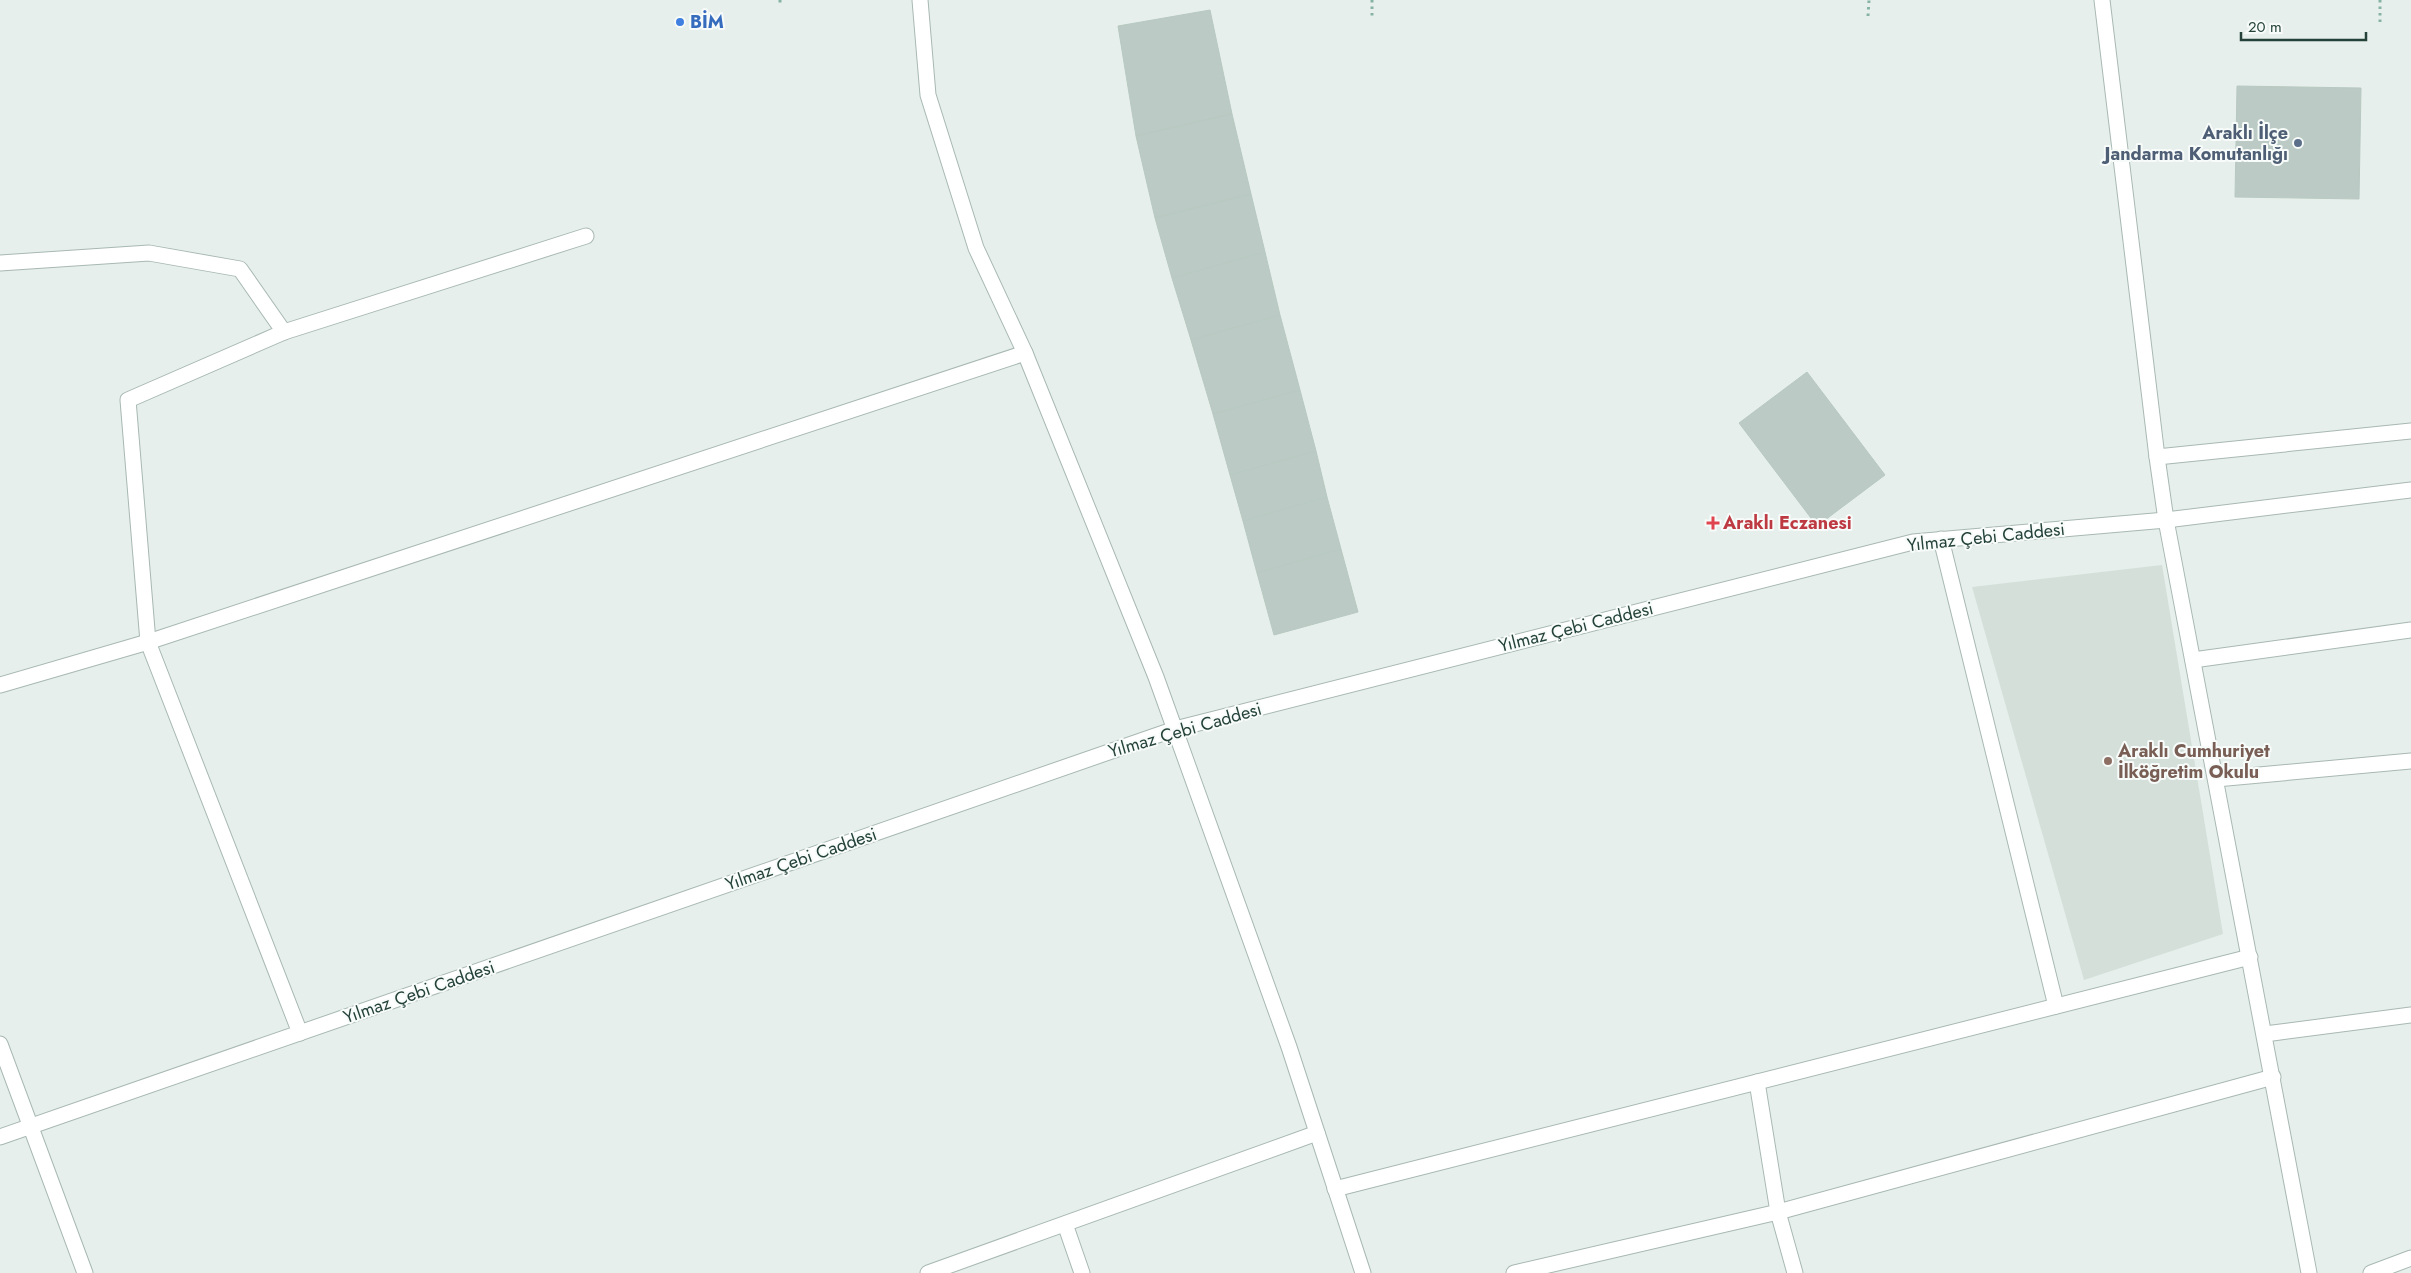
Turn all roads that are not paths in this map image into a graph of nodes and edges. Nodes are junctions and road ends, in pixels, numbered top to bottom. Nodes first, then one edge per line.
1 (920, 0) edge
2 (2102, 0) edge
3 (586, 236) dead end
4 (0, 263) edge
5 (284, 332) junction
6 (1025, 353) junction
7 (2411, 431) edge
8 (2157, 458) junction
9 (2411, 490) edge
10 (2166, 520) junction
11 (1941, 539) junction
12 (2411, 630) edge
13 (148, 642) junction
14 (2193, 660) junction
15 (0, 686) edge
16 (1175, 729) junction
17 (2411, 761) edge
18 (2216, 778) junction
19 (2250, 957) junction
20 (2056, 1006) junction
21 (2411, 1015) edge
22 (300, 1033) junction
23 (2264, 1034) junction
24 (0, 1044) edge
25 (2273, 1077) junction
26 (1757, 1082) junction
27 (32, 1126) junction
28 (1317, 1132) junction
29 (0, 1137) edge
30 (1335, 1189) junction
31 (1778, 1212) junction
32 (1065, 1224) junction
33 (2411, 1258) edge
34 (84, 1273) edge
35 (928, 1273) edge
36 (1082, 1273) edge
37 (1363, 1273) edge
38 (1514, 1273) edge
39 (1795, 1273) edge
40 (2310, 1273) edge
41 (2371, 1273) edge

1 - 6 street
2 - 8 street
3 - 5 street
4 - 5 street
5 - 13 street
6 - 13 street
6 - 16 street
7 - 8 street
8 - 10 street
9 - 10 street, Yılmaz Çebi Caddesi
10 - 11 street, Yılmaz Çebi Caddesi
10 - 14 street
11 - 16 street, Yılmaz Çebi Caddesi
11 - 20 street
12 - 14 street
13 - 15 street
13 - 22 street
14 - 18 street
16 - 22 street, Yılmaz Çebi Caddesi
16 - 28 street
17 - 18 street
18 - 19 street
19 - 20 street
19 - 23 street
20 - 26 street
21 - 23 street
22 - 27 street, Yılmaz Çebi Caddesi
23 - 25 street
24 - 27 street
25 - 31 street
25 - 40 street
26 - 30 street
26 - 31 street
27 - 29 street, Yılmaz Çebi Caddesi
27 - 34 street
28 - 30 street
28 - 32 street
30 - 37 street
31 - 38 street
31 - 39 street
32 - 35 street
32 - 36 street
33 - 41 street

